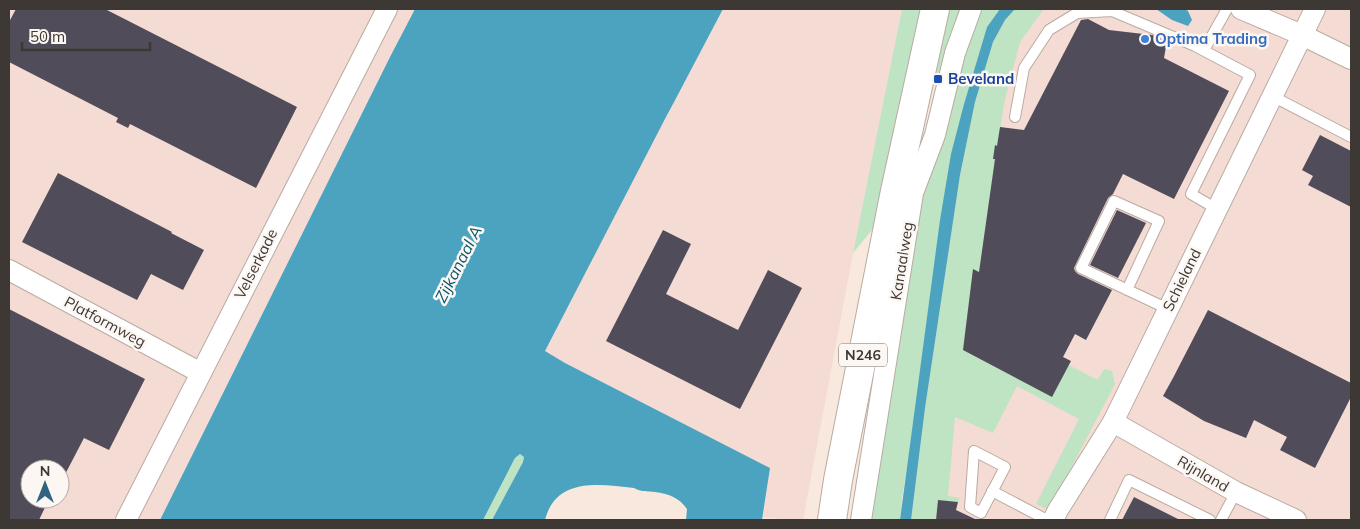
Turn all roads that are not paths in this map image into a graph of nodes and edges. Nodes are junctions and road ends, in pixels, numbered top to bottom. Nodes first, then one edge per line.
1 (387, 9) edge
2 (935, 9) edge
3 (971, 9) edge
4 (1227, 9) edge
5 (1241, 9) edge
6 (1315, 9) edge
7 (1113, 10) edge
8 (1302, 34) junction
9 (1204, 50) junction
10 (1351, 59) edge
11 (1272, 96) junction
12 (1015, 117) dead end
13 (1351, 137) edge
14 (1217, 209) junction
15 (9, 270) edge
16 (1127, 290) junction
17 (1168, 309) junction
18 (201, 373) junction
19 (1113, 422) junction
20 (992, 491) junction
21 (1236, 492) junction
22 (126, 520) edge
23 (832, 520) edge
24 (861, 520) edge
25 (1047, 520) edge
26 (1053, 520) edge
27 (1110, 520) edge
28 (1210, 520) edge
29 (1221, 520) edge
30 (1296, 520) edge

1 - 18 street, Velserkade
2 - 23 main road, Kanaalweg / N246
3 - 24 street, Kanaalweg
4 - 9 lane
5 - 8 street
6 - 8 street, Schieland
7 - 9 lane
7 - 12 lane
8 - 10 street
8 - 11 street, Schieland
9 - 14 lane
11 - 13 lane
11 - 14 street, Schieland
14 - 17 street, Schieland
15 - 18 street, Platformweg
16 - 16 lane
16 - 17 lane
17 - 19 street, Schieland
18 - 22 street, Velserkade
19 - 21 street, Rijnland
19 - 26 street, Schieland
20 - 20 lane
20 - 25 lane
21 - 29 lane
21 - 30 street, Rijnland
27 - 28 lane

